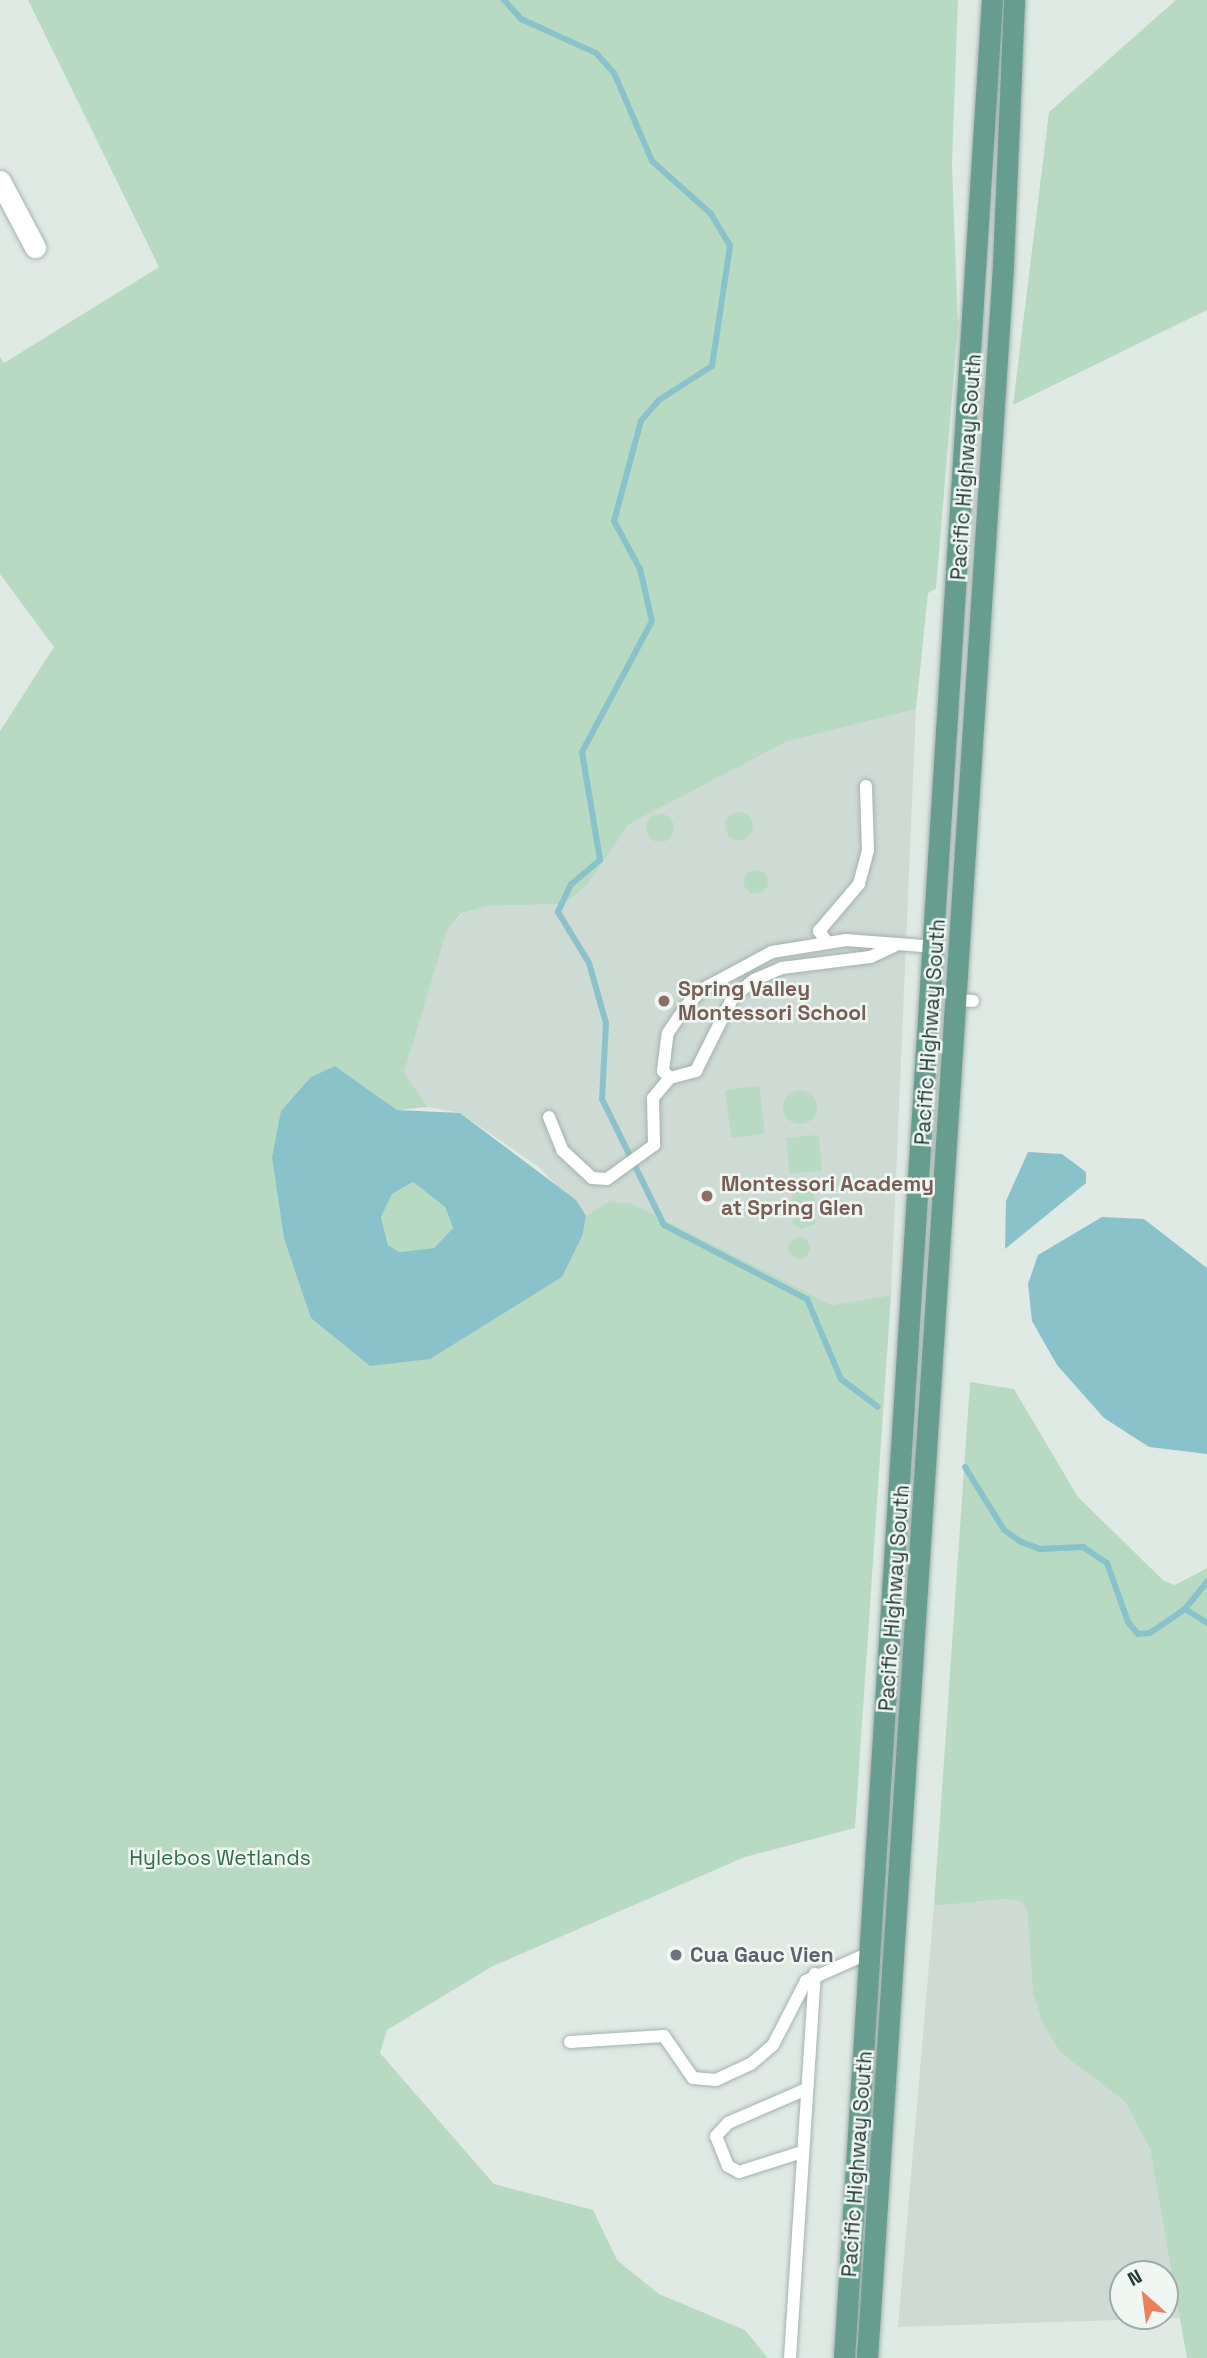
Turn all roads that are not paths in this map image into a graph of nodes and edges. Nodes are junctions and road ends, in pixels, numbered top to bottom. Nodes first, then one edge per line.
1 (992, 0) edge
2 (1014, 0) edge
3 (0, 181) edge
4 (35, 247) dead end
5 (866, 786) dead end
6 (827, 942) junction
7 (894, 946) junction
8 (936, 947) junction
9 (670, 1078) junction
10 (549, 1117) dead end
11 (871, 1952) junction
12 (815, 1974) junction
13 (570, 2042) dead end
14 (804, 2090) junction
15 (802, 2152) junction
16 (790, 2358) edge
17 (844, 2358) edge
18 (867, 2358) edge

1 - 8 main road, Pacific Highway South
2 - 18 main road, Pacific Highway South
3 - 4 street
5 - 6 lane
6 - 7 lane
6 - 9 lane
7 - 8 lane
7 - 9 lane
8 - 11 main road, Pacific Highway South
9 - 10 lane
11 - 12 lane
11 - 17 main road, Pacific Highway South
12 - 13 lane
12 - 14 lane
14 - 15 lane
14 - 15 lane
15 - 16 lane

